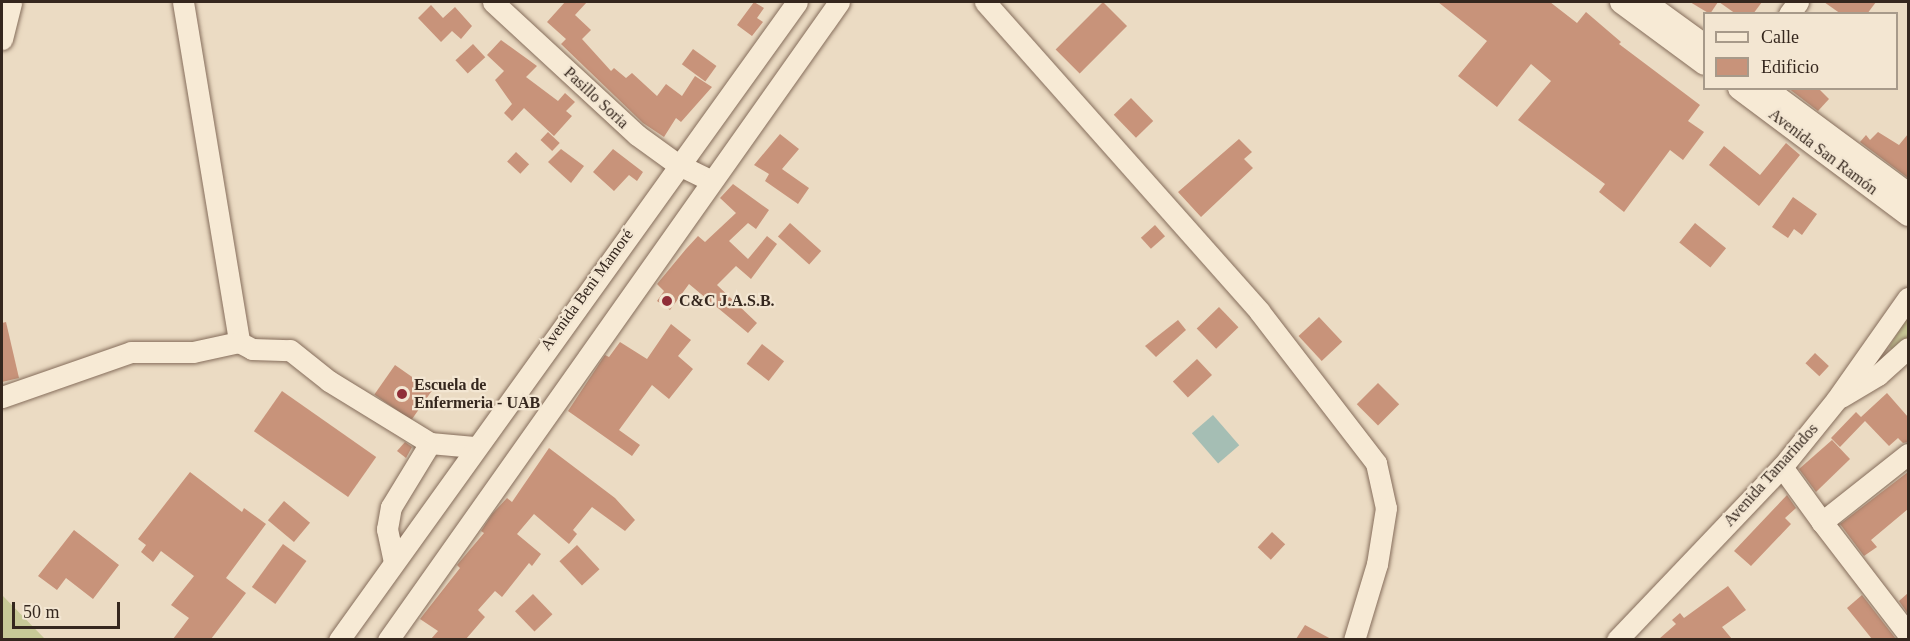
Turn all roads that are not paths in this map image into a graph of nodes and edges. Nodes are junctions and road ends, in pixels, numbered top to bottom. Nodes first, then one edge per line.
1 (12, 2) edge
2 (183, 2) edge
3 (493, 2) edge
4 (797, 2) edge
5 (839, 2) edge
6 (986, 2) edge
7 (1620, 2) edge
8 (1646, 2) edge
9 (2, 39) edge
10 (1703, 43) edge
11 (1703, 63) edge
12 (1741, 90) edge
13 (1769, 90) edge
14 (677, 164) junction
15 (710, 180) junction
16 (1908, 194) edge
17 (1908, 215) edge
18 (1908, 298) edge
19 (239, 342) junction
20 (1908, 348) edge
21 (2, 397) edge
22 (1836, 400) junction
23 (430, 443) junction
24 (474, 447) junction
25 (1908, 454) edge
26 (1782, 467) junction
27 (1822, 522) junction
28 (394, 562) junction
29 (1908, 634) edge
30 (339, 639) edge
31 (388, 639) edge
32 (1354, 639) edge
33 (1617, 639) edge

1 - 9 street
2 - 19 street
3 - 14 street, Pasillo Soria
4 - 14 street, Avenida Beni Mamoré
5 - 15 street
6 - 32 street
7 - 11 street
8 - 10 street
12 - 17 street, Avenida San Ramón
13 - 16 street, Avenida San Ramón
14 - 15 street, Pasillo Soria
14 - 24 street, Avenida Beni Mamoré
15 - 31 street
18 - 22 street, Avenida Tamarindos
19 - 21 street
19 - 23 street
20 - 22 street
22 - 26 street, Avenida Tamarindos
23 - 24 street
23 - 28 street
24 - 28 street, Avenida Beni Mamoré
25 - 27 street
26 - 27 street
26 - 33 street, Avenida Tamarindos
27 - 29 street
28 - 30 street, Avenida Beni Mamoré

